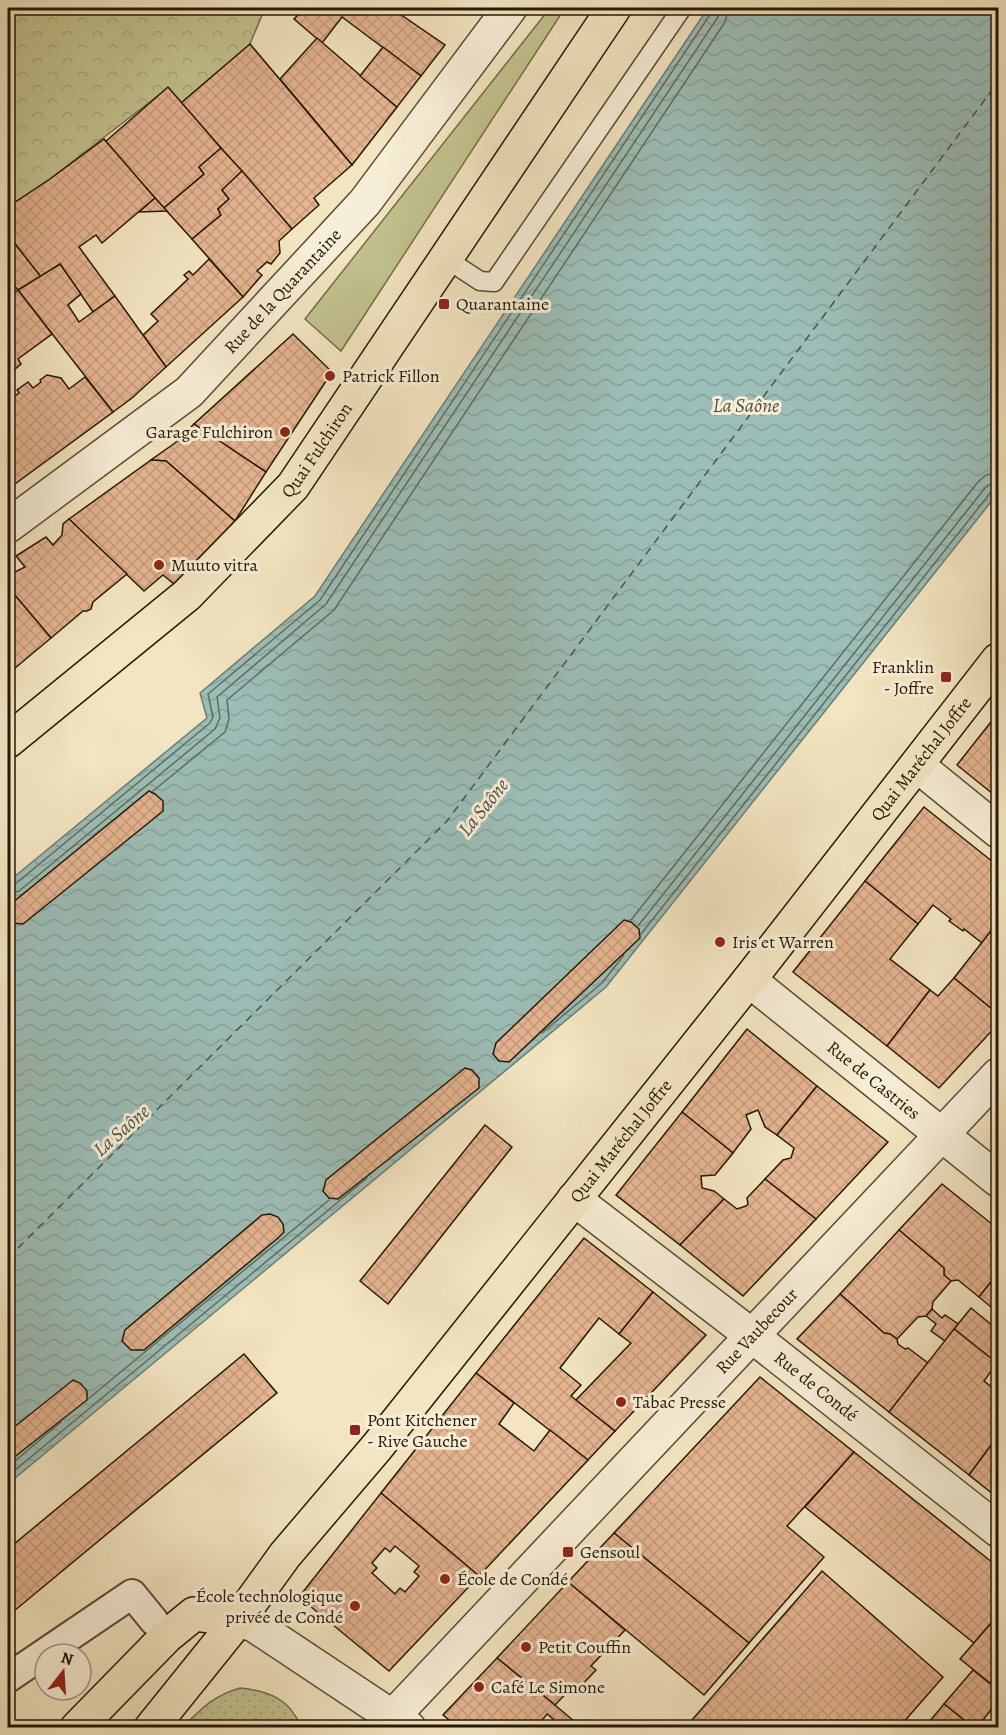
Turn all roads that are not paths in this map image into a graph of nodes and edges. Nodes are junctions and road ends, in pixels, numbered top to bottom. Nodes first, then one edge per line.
1 (510, 8) edge
2 (614, 8) edge
3 (681, 8) edge
4 (457, 266) junction
5 (8, 526) edge
6 (999, 660) edge
7 (8, 741) edge
8 (918, 766) junction
9 (999, 831) edge
10 (749, 980) junction
11 (999, 1075) edge
12 (942, 1135) junction
13 (999, 1180) edge
14 (574, 1199) junction
15 (752, 1335) junction
16 (999, 1530) edge
17 (237, 1620) junction
18 (160, 1629) junction
19 (8, 1678) edge
20 (394, 1724) edge
21 (78, 1725) edge
22 (151, 1728) edge

1 - 5 street, Rue de la Quarantaine
2 - 4 main road, Quai Fulchiron
3 - 4 lane
4 - 7 main road, Quai Fulchiron
6 - 8 main road, Quai Maréchal Joffre
8 - 9 street
8 - 10 main road, Quai Maréchal Joffre
10 - 12 street, Rue de Castries
10 - 14 main road, Quai Maréchal Joffre
11 - 12 street, Rue Vaubecour
12 - 13 street, Rue de Castries
12 - 15 street, Rue Vaubecour
14 - 15 street, Rue de Condé
14 - 17 main road, Quai Maréchal Joffre
15 - 16 street, Rue de Condé
15 - 20 street, Rue Vaubecour
17 - 18 main road
17 - 20 street
17 - 22 main road, Quai Maréchal Joffre
18 - 19 street
18 - 21 main road

